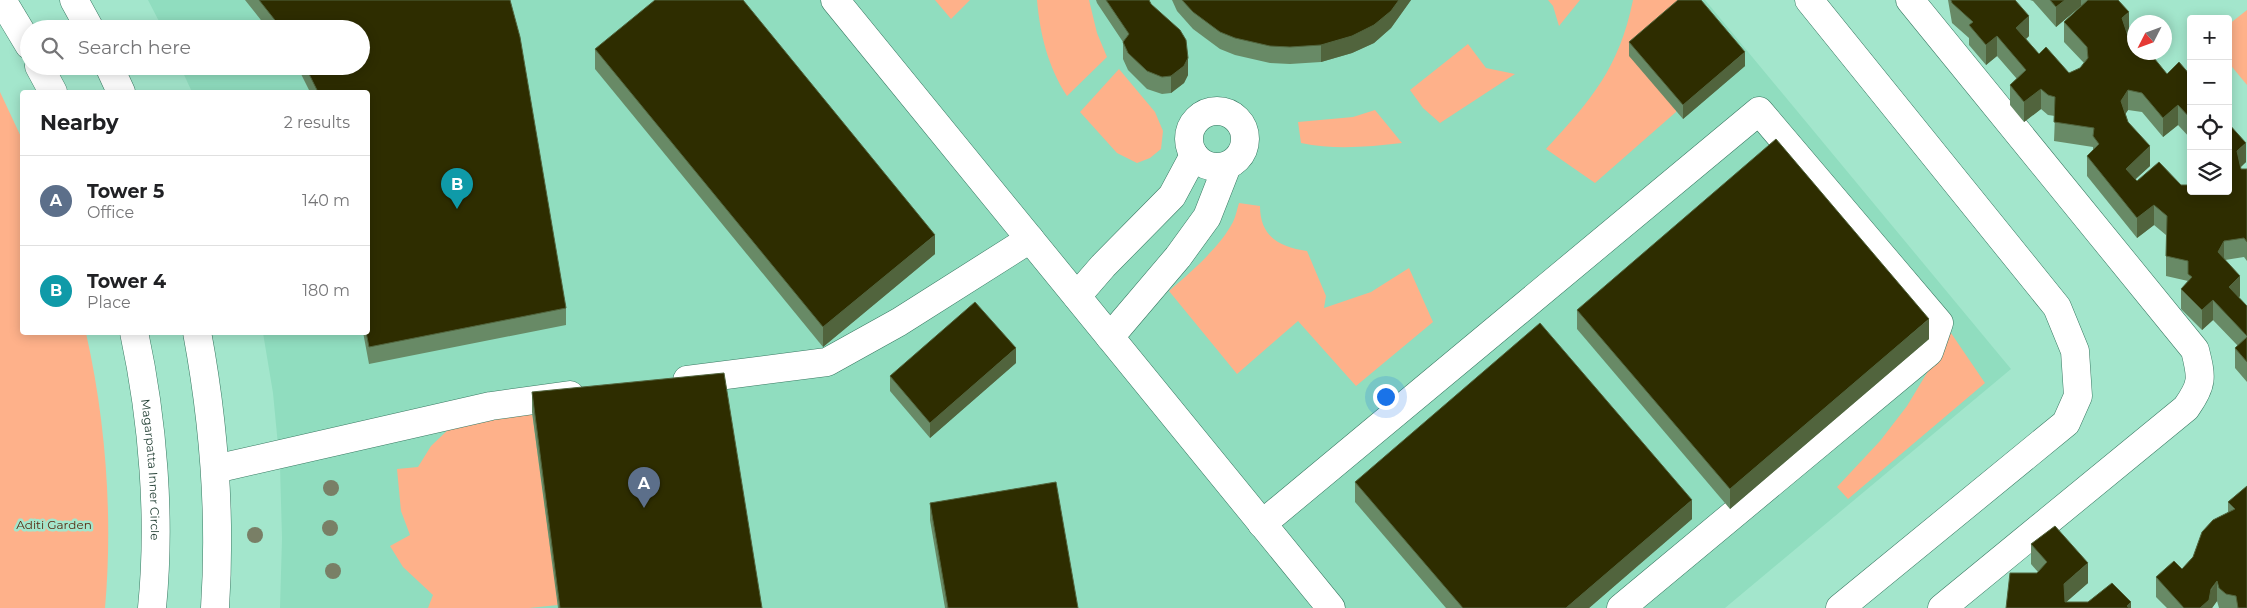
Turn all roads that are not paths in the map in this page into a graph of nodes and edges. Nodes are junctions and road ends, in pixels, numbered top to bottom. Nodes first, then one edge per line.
1 (2, 0) edge
2 (74, 0) edge
3 (835, 0) edge
4 (1809, 0) edge
5 (1910, 0) edge
6 (85, 20) edge
7 (20, 30) edge
8 (44, 75) edge
9 (113, 75) edge
10 (52, 90) edge
11 (120, 90) edge
12 (1194, 155) junction
13 (1227, 166) junction
14 (1030, 239) junction
15 (1077, 296) junction
16 (134, 335) edge
17 (197, 335) edge
18 (1110, 337) junction
19 (659, 384) edge
20 (590, 393) edge
21 (215, 469) junction
22 (1262, 524) junction
23 (152, 608) edge
24 (215, 608) edge
25 (1331, 608) edge
26 (1621, 608) edge
27 (1840, 608) edge
28 (1942, 608) edge

1 - 7 street
2 - 6 street
3 - 14 street
4 - 27 street
5 - 28 street
8 - 10 street
9 - 11 street
12 - 13 street
12 - 13 street
12 - 15 street
13 - 18 street
14 - 15 street
14 - 19 street
15 - 18 street
16 - 23 street, Magarpatta Inner Circle
17 - 21 street
18 - 22 street
20 - 21 street
21 - 24 street
22 - 25 street
22 - 26 street

